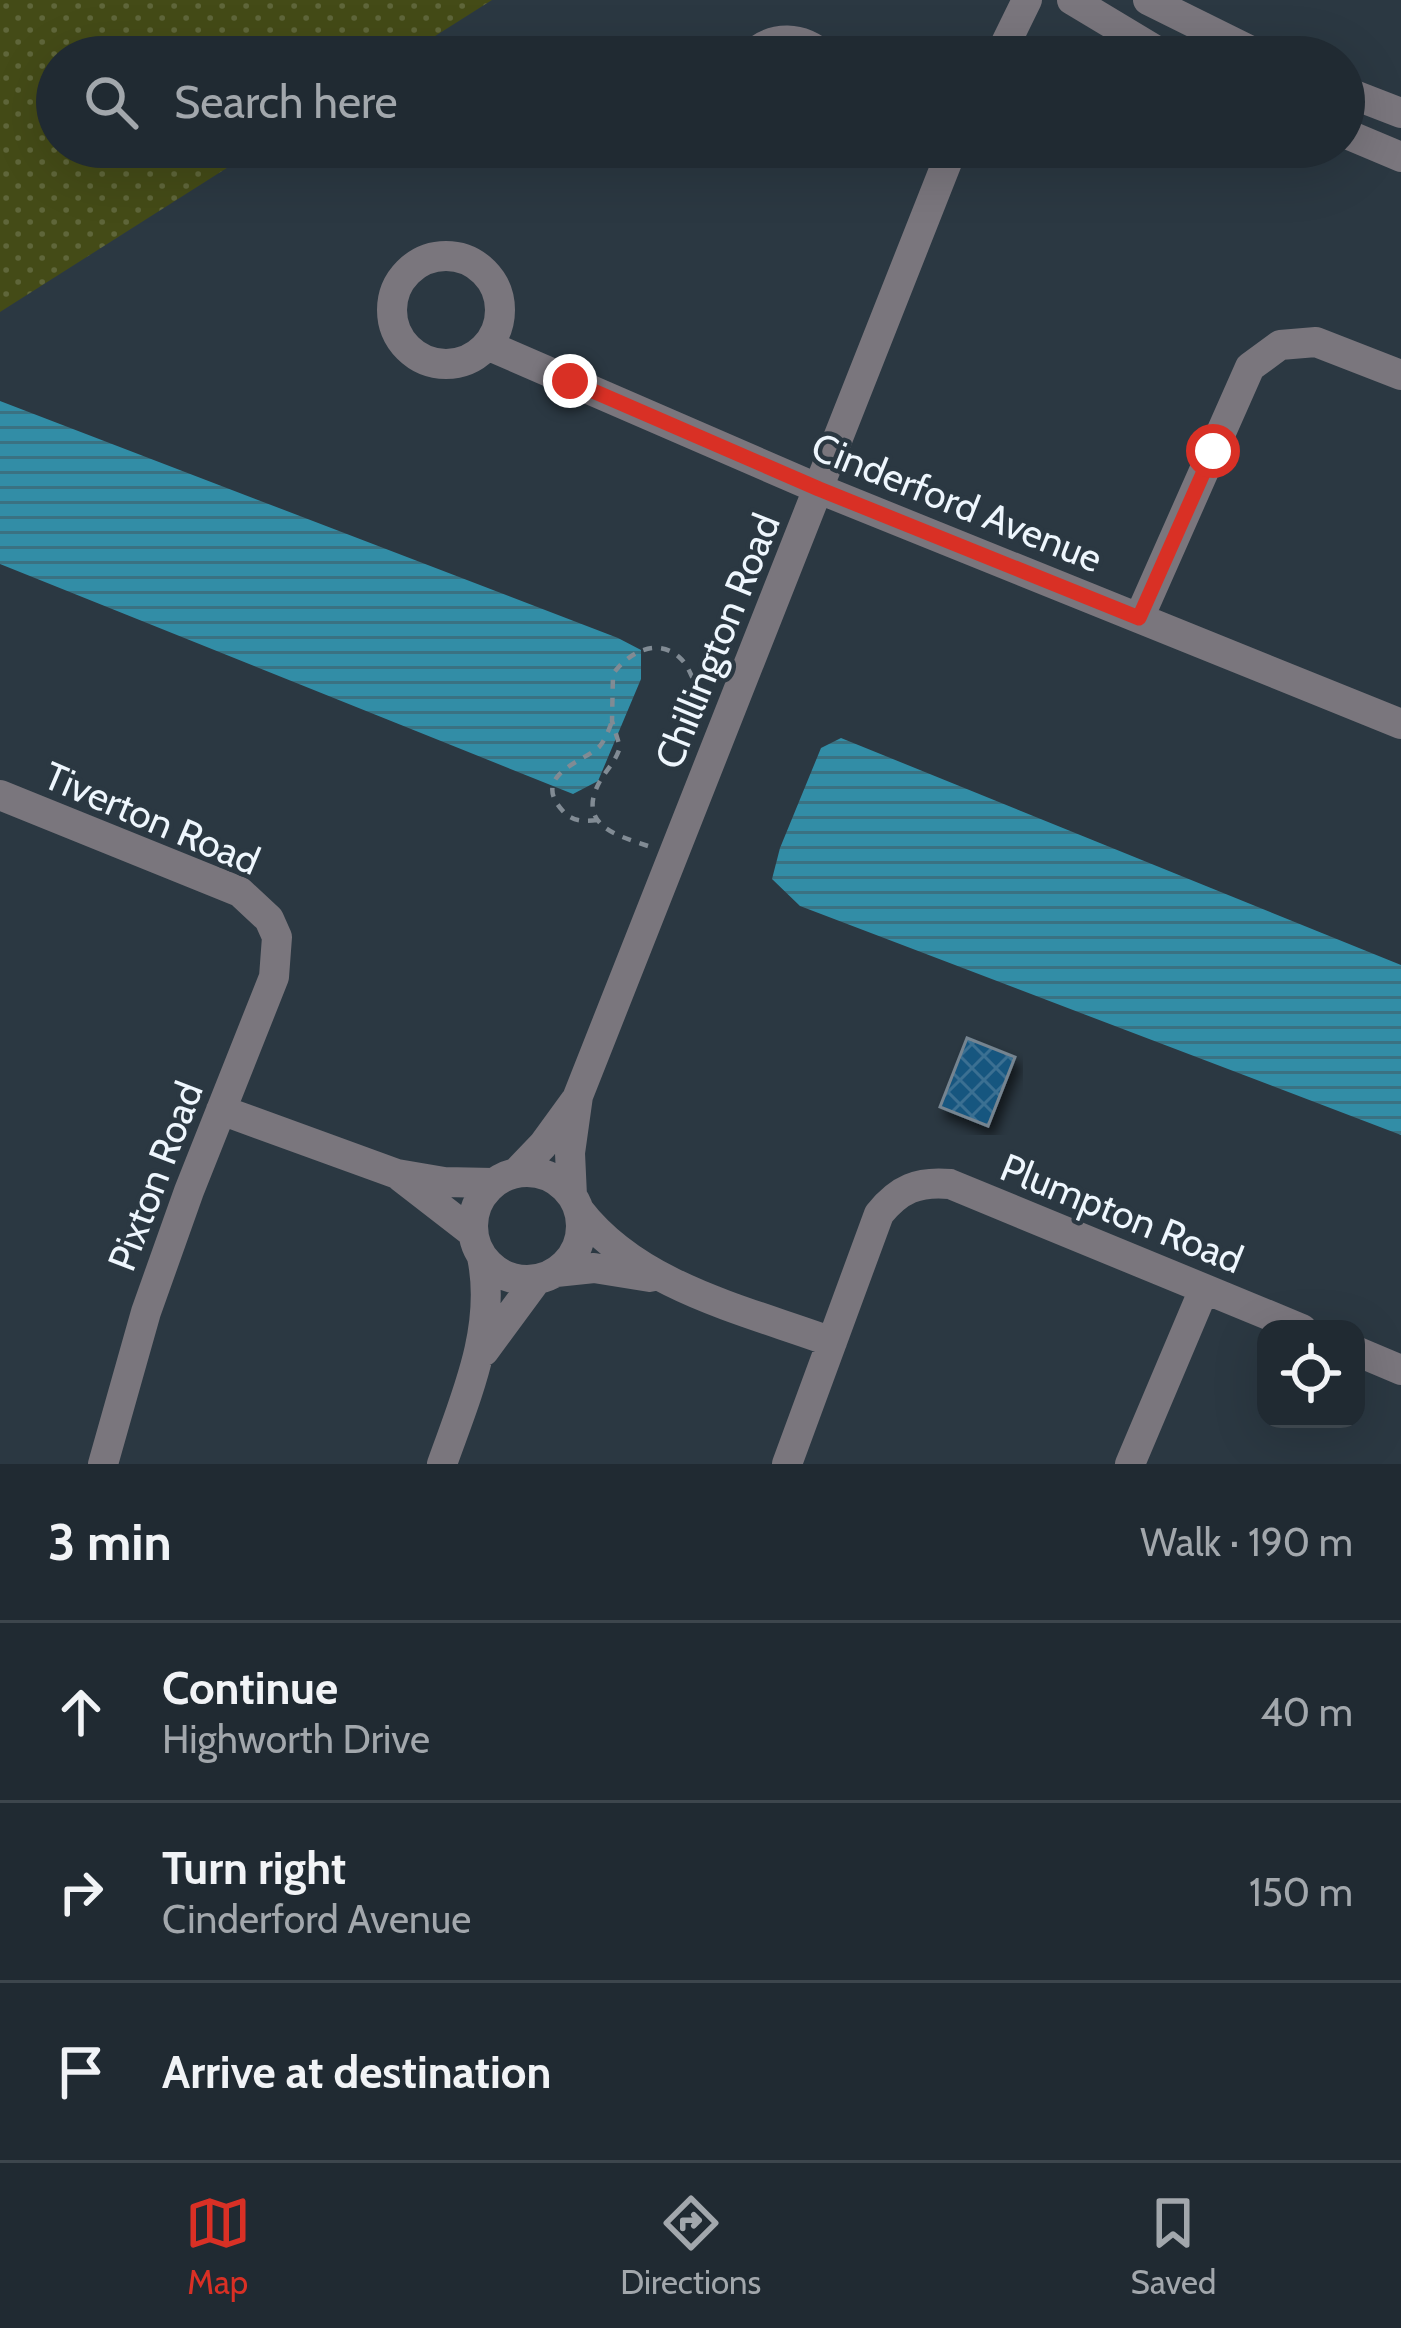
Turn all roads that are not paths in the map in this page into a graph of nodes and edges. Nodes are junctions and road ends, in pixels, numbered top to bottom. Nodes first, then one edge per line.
1 (1028, 0) edge
2 (1072, 0) edge
3 (1148, 0) edge
4 (1010, 36) edge
5 (1132, 36) edge
6 (1221, 36) edge
7 (1365, 99) edge
8 (1401, 113) edge
9 (1365, 142) edge
10 (1401, 157) edge
11 (940, 168) edge
12 (487, 345) dead end
13 (1401, 375) edge
14 (819, 489) junction
15 (1139, 618) junction
16 (1401, 724) edge
17 (0, 795) edge
18 (269, 919) joint
19 (578, 1096) junction
20 (221, 1110) junction
21 (397, 1174) junction
22 (505, 1178) junction
23 (576, 1203) junction
24 (477, 1245) junction
25 (547, 1275) junction
26 (662, 1279) junction
27 (1204, 1289) junction
28 (1279, 1320) edge
29 (832, 1342) junction
30 (1365, 1356) edge
31 (478, 1361) junction
32 (1401, 1370) edge
33 (103, 1464) edge
34 (442, 1464) edge
35 (788, 1464) edge
36 (1130, 1464) edge

1 - 4 street
2 - 5 street
3 - 6 street
7 - 8 street
9 - 10 street
11 - 14 street, Chillington Road
12 - 14 street, Cinderford Avenue
13 - 15 street
14 - 15 street, Cinderford Avenue
14 - 19 street, Chillington Road
15 - 16 street, Cinderford Avenue
17 - 18 street, Tiverton Road
18 - 20 street, Pixton Road
19 - 22 street, Chillington Road
19 - 23 street, Chillington Road
20 - 21 street
20 - 33 street, Pixton Road
21 - 22 street
21 - 24 street
22 - 23 street
22 - 24 street
23 - 25 street
23 - 26 street
24 - 25 street
24 - 31 street
25 - 26 street
25 - 31 street
26 - 29 street
27 - 28 street, Plumpton Road
27 - 29 street, Plumpton Road
27 - 36 street
29 - 35 street
30 - 32 street
31 - 34 street

